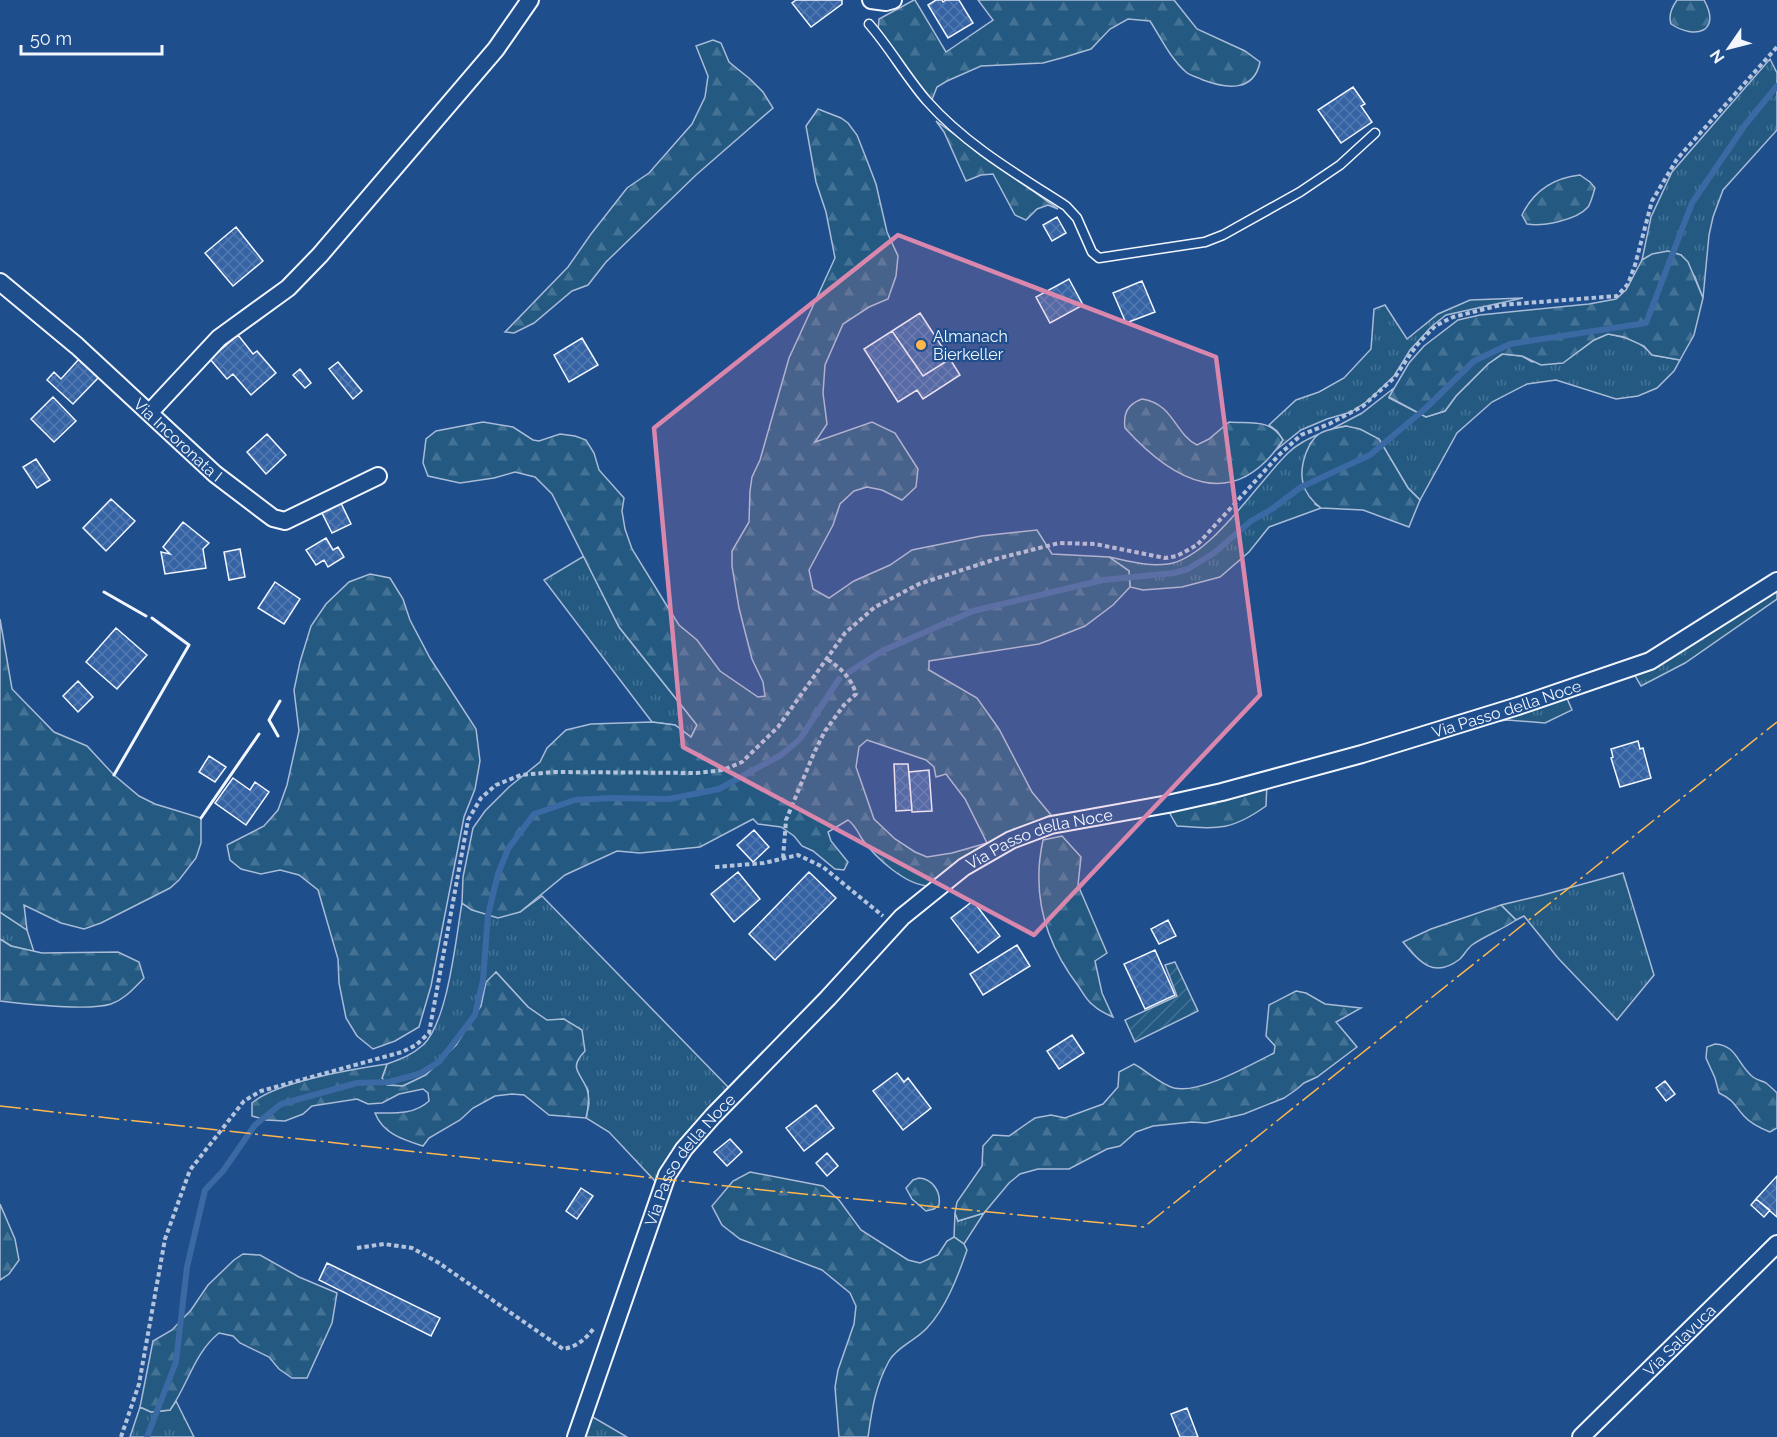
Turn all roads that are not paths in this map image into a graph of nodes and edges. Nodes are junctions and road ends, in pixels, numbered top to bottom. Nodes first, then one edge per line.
1 (530, 0) edge
2 (870, 0) edge
3 (893, 0) edge
4 (869, 24) dead end
5 (1375, 133) dead end
6 (0, 282) edge
7 (150, 412) junction
8 (378, 476) dead end
9 (1777, 581) edge
10 (1777, 1244) edge
11 (576, 1437) edge
12 (1581, 1437) edge

1 - 7 street
2 - 3 street
4 - 5 lane
6 - 7 street, Via Incoronata I
7 - 8 street, Via Incoronata I
9 - 11 street, Via Passo della Noce
10 - 12 street, Via Salavuca

